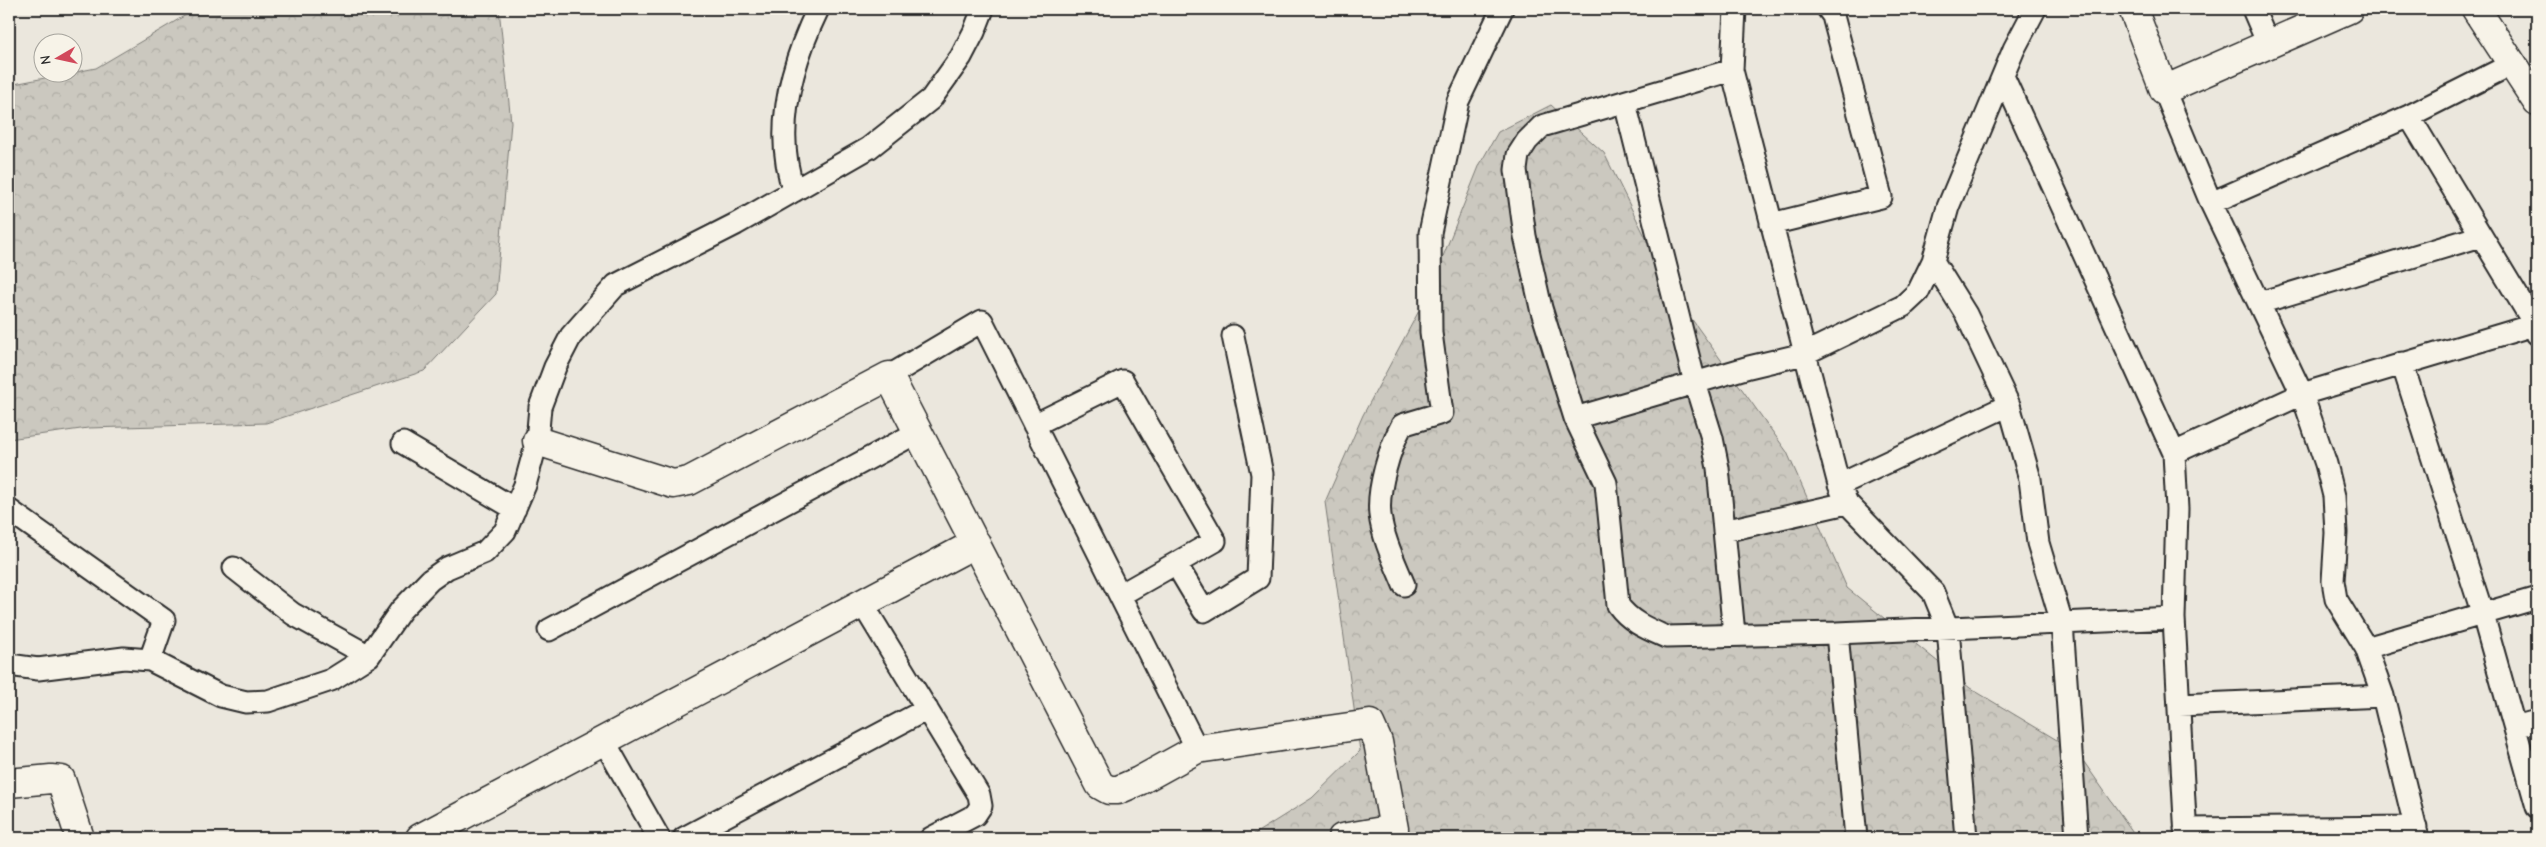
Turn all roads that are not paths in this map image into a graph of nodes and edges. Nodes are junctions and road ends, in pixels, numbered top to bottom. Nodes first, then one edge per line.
1 (818, 9) edge
2 (983, 9) edge
3 (1502, 9) edge
4 (1735, 9) edge
5 (1828, 9) edge
6 (2035, 9) edge
7 (2133, 9) edge
8 (2253, 9) edge
9 (2348, 9) edge
10 (2476, 9) edge
11 (2268, 44) junction
12 (2512, 64) junction
13 (1732, 70) junction
14 (2003, 76) junction
15 (2164, 90) junction
16 (2537, 102) edge
17 (1625, 103) junction
18 (2409, 116) junction
19 (794, 191) junction
20 (2211, 203) junction
21 (1771, 224) junction
22 (2481, 236) junction
23 (1933, 261) junction
24 (2259, 303) junction
25 (2536, 328) edge
26 (1233, 336) dead end
27 (1804, 354) junction
28 (2402, 363) junction
29 (888, 376) junction
30 (1695, 383) junction
31 (2302, 394) junction
32 (2009, 405) junction
33 (1575, 418) junction
34 (1034, 426) junction
35 (918, 432) junction
36 (537, 441) junction
37 (404, 443) dead end
38 (2174, 454) junction
39 (1843, 494) junction
40 (515, 509) junction
41 (9, 510) edge
42 (1724, 531) junction
43 (976, 543) junction
44 (1176, 564) junction
45 (234, 568) dead end
46 (1404, 585) dead end
47 (1120, 595) junction
48 (2537, 598) edge
49 (862, 603) junction
50 (2483, 615) junction
51 (2174, 618) junction
52 (2062, 623) junction
53 (1948, 629) junction
54 (549, 630) dead end
55 (1837, 633) junction
56 (1734, 634) junction
57 (2366, 648) junction
58 (369, 656) junction
59 (150, 660) junction
60 (9, 665) edge
61 (2383, 696) junction
62 (2179, 705) junction
63 (927, 709) junction
64 (2537, 721) edge
65 (2515, 728) junction
66 (604, 741) junction
67 (1197, 749) junction
68 (9, 783) edge
69 (2537, 807) edge
70 (2417, 833) edge
71 (2185, 834) edge
72 (80, 838) edge
73 (420, 838) edge
74 (659, 838) edge
75 (684, 838) edge
76 (931, 838) edge
77 (1342, 838) edge
78 (1856, 838) edge
79 (1966, 838) edge
80 (2077, 838) edge

1 - 19 street
2 - 19 street
3 - 46 street
4 - 13 street
5 - 21 street
6 - 14 street
7 - 15 street
8 - 11 street
9 - 11 street
10 - 12 street
11 - 15 street
12 - 16 street
12 - 18 street
13 - 17 street
13 - 21 street
14 - 23 street
14 - 38 street
15 - 20 street
17 - 30 street
17 - 33 street
18 - 20 street
18 - 22 street
19 - 36 street
20 - 24 street
21 - 27 street
22 - 24 street
22 - 25 street
23 - 27 street
23 - 32 street
24 - 31 street
25 - 28 street
26 - 44 street
27 - 30 street
27 - 39 street
28 - 31 street
28 - 50 street
29 - 34 street
29 - 35 street
29 - 36 street
30 - 33 street
30 - 42 street
31 - 38 street
31 - 57 street
32 - 39 street
32 - 52 street
33 - 56 street
34 - 44 street
34 - 47 street
35 - 43 street
35 - 54 street
36 - 40 street
37 - 40 street
38 - 51 street
39 - 42 street
39 - 53 street
40 - 58 street
41 - 59 street
42 - 56 street
43 - 49 street
43 - 67 street
44 - 47 street
45 - 58 street
47 - 67 street
48 - 50 street
49 - 63 street
49 - 66 street
50 - 57 street
50 - 65 street
51 - 52 street
51 - 62 street
52 - 53 street
52 - 80 street
53 - 55 street
53 - 79 street
55 - 56 street
55 - 78 street
57 - 61 street
58 - 59 street
59 - 60 street
61 - 62 street
61 - 70 street
62 - 71 street
63 - 75 street
63 - 76 street
64 - 65 street
65 - 69 street
66 - 73 street
66 - 74 street
67 - 77 street
68 - 72 street
70 - 71 street

